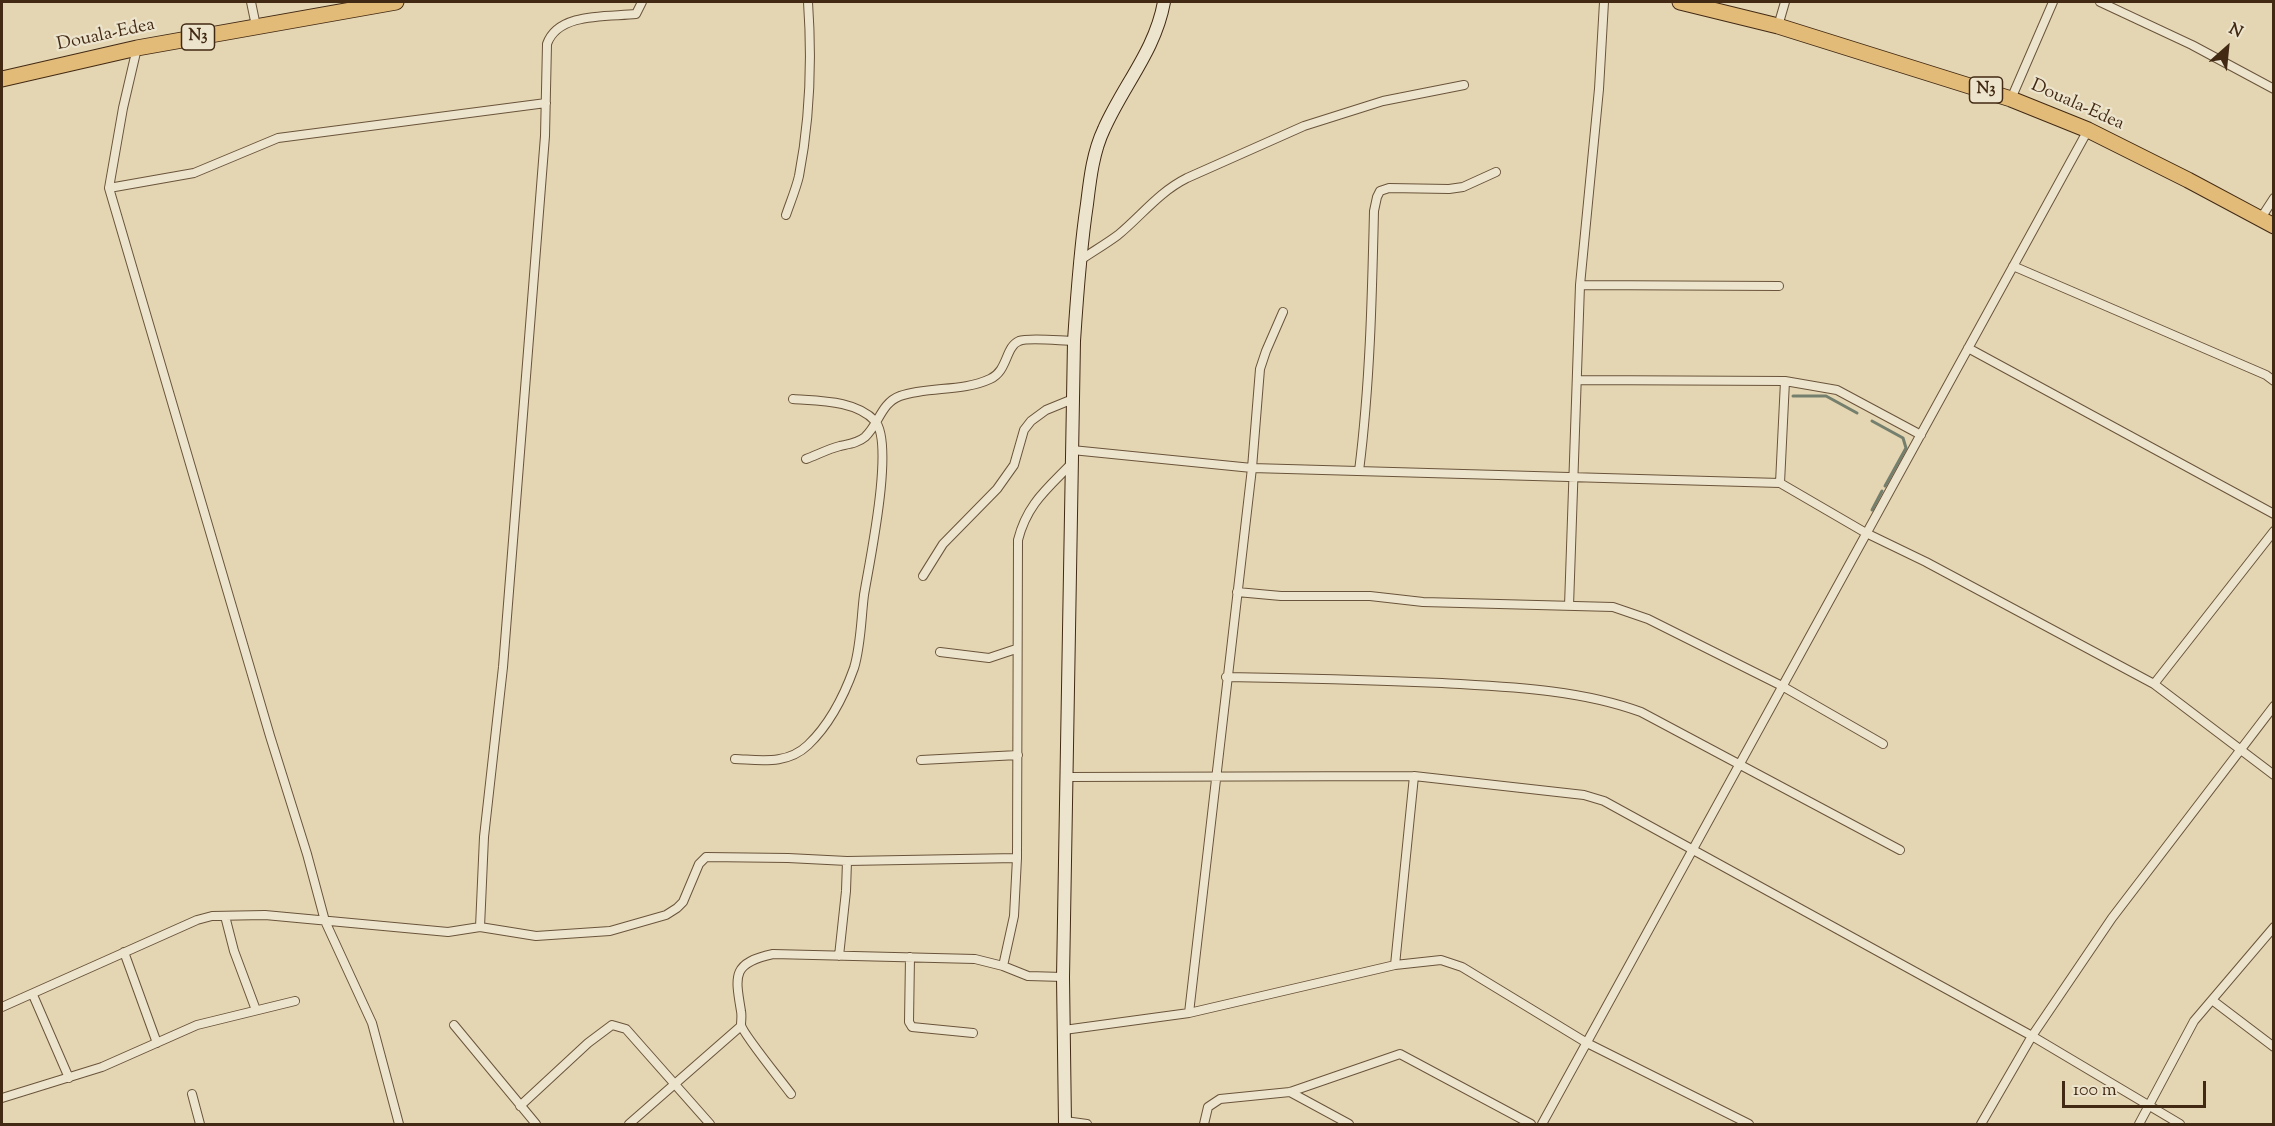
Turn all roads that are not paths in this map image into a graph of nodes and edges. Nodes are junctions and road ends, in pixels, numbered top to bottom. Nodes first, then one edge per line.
1 (251, 2) edge
2 (396, 2) edge
3 (642, 2) edge
4 (808, 2) edge
5 (1164, 2) edge
6 (1604, 2) edge
7 (1680, 2) edge
8 (1785, 2) edge
9 (2053, 2) edge
10 (2100, 2) edge
11 (256, 26) junction
12 (1778, 26) junction
13 (137, 48) junction
14 (2, 79) edge
15 (1464, 85) dead end
16 (2274, 90) edge
17 (2011, 99) junction
18 (546, 103) junction
19 (2088, 130) junction
20 (1496, 172) dead end
21 (109, 188) junction
22 (2274, 198) edge
23 (786, 215) dead end
24 (2267, 222) edge
25 (1079, 261) junction
26 (2013, 266) junction
27 (1580, 285) junction
28 (1779, 286) dead end
29 (1283, 312) dead end
30 (1074, 340) junction
31 (1968, 348) junction
32 (1578, 380) junction
33 (1785, 381) junction
34 (2274, 381) edge
35 (793, 399) dead end
36 (1073, 399) junction
37 (877, 422) junction
38 (1921, 435) junction
39 (1072, 456) junction
40 (806, 459) dead end
41 (1252, 468) junction
42 (1359, 471) junction
43 (1574, 478) junction
44 (1780, 483) junction
45 (2274, 514) edge
46 (2274, 531) edge
47 (1866, 533) junction
48 (923, 576) dead end
49 (1237, 592) junction
50 (1569, 606) junction
51 (1016, 649) junction
52 (940, 652) dead end
53 (1227, 677) junction
54 (2154, 684) junction
55 (1782, 686) junction
56 (2274, 706) edge
57 (1883, 744) dead end
58 (2240, 750) junction
59 (1018, 754) junction
60 (735, 759) dead end
61 (921, 760) dead end
62 (1739, 765) junction
63 (1414, 776) junction
64 (2274, 776) edge
65 (1068, 777) junction
66 (1217, 777) junction
67 (1693, 849) junction
68 (1900, 850) dead end
69 (1017, 858) junction
70 (847, 861) junction
71 (225, 916) junction
72 (325, 921) junction
73 (480, 927) junction
74 (2274, 927) edge
75 (124, 952) junction
76 (839, 956) junction
77 (910, 957) junction
78 (1395, 965) junction
79 (1003, 966) junction
80 (1063, 977) junction
81 (33, 994) junction
82 (2212, 1000) junction
83 (295, 1001) dead end
84 (2, 1008) edge
85 (256, 1010) junction
86 (1189, 1013) junction
87 (454, 1025) dead end
88 (741, 1026) junction
89 (1064, 1030) junction
90 (973, 1033) dead end
91 (2032, 1036) junction
92 (157, 1043) junction
93 (1587, 1043) junction
94 (2274, 1047) edge
95 (69, 1078) junction
96 (674, 1083) junction
97 (1290, 1092) junction
98 (192, 1094) dead end
99 (791, 1094) dead end
100 (2, 1098) edge
101 (2150, 1105) junction
102 (520, 1106) junction
103 (1065, 1123) edge
104 (200, 1125) edge
105 (399, 1125) edge
106 (536, 1125) edge
107 (629, 1125) edge
108 (710, 1125) edge
109 (1087, 1125) edge
110 (1204, 1125) edge
111 (1349, 1125) edge
112 (1531, 1125) edge
113 (1542, 1125) edge
114 (1749, 1125) edge
115 (1981, 1125) edge
116 (2139, 1125) edge
117 (2180, 1125) edge

1 - 11 street
2 - 11 highway, Douala-Edea / N3
3 - 18 street
4 - 23 street
5 - 25 main road
6 - 27 street
7 - 12 highway, Douala-Edea / N3
8 - 12 street
9 - 17 street
10 - 16 street
11 - 13 highway, Douala-Edea / N3
12 - 17 highway, Douala-Edea / N3
13 - 14 highway, Douala-Edea / N3
13 - 21 street
15 - 25 street
17 - 19 highway, Douala-Edea / N3
18 - 21 street
18 - 73 street
19 - 24 highway, Douala-Edea / N3
19 - 26 street
20 - 42 street
21 - 72 street
22 - 24 street
25 - 30 main road
26 - 31 street
26 - 34 street
27 - 28 street
27 - 32 street
29 - 41 street
30 - 36 main road
30 - 37 street
31 - 38 street
31 - 45 street
32 - 33 street
32 - 43 street
33 - 38 street
33 - 44 street
35 - 37 street
36 - 39 main road
36 - 48 street
37 - 40 street
37 - 60 street
38 - 47 street
39 - 41 street
39 - 51 street
39 - 65 main road
41 - 42 street
41 - 49 street
42 - 43 street
43 - 44 street
43 - 50 street
44 - 47 street
46 - 54 street
47 - 54 street
47 - 55 street
49 - 50 street
49 - 53 street
50 - 55 street
51 - 52 street
51 - 59 street
53 - 62 street
53 - 66 street
54 - 58 street
55 - 57 street
55 - 62 street
56 - 58 street
58 - 64 street
58 - 91 street
59 - 61 street
59 - 69 street
62 - 67 street
62 - 68 street
63 - 66 street
63 - 67 street
63 - 78 street
65 - 66 street
65 - 80 main road
66 - 86 street
67 - 91 street
67 - 93 street
69 - 70 street
69 - 79 street
70 - 73 street
70 - 76 street
71 - 72 street
71 - 75 street
71 - 85 street
72 - 73 street
72 - 105 street
74 - 82 street
75 - 81 street
75 - 92 street
76 - 77 street
76 - 88 street
77 - 79 street
77 - 90 street
78 - 86 street
78 - 93 street
79 - 80 street
80 - 89 main road
81 - 84 street
81 - 95 street
82 - 94 street
82 - 101 street
83 - 85 street
85 - 92 street
86 - 89 street
87 - 102 street
88 - 96 street
88 - 99 street
89 - 103 main road
91 - 101 street
91 - 115 street
92 - 95 street
93 - 113 street
93 - 114 street
95 - 100 street
96 - 102 street
96 - 107 street
96 - 108 street
97 - 110 street
97 - 111 street
97 - 112 street
98 - 104 street
101 - 116 street
101 - 117 street
102 - 106 street
103 - 109 street

